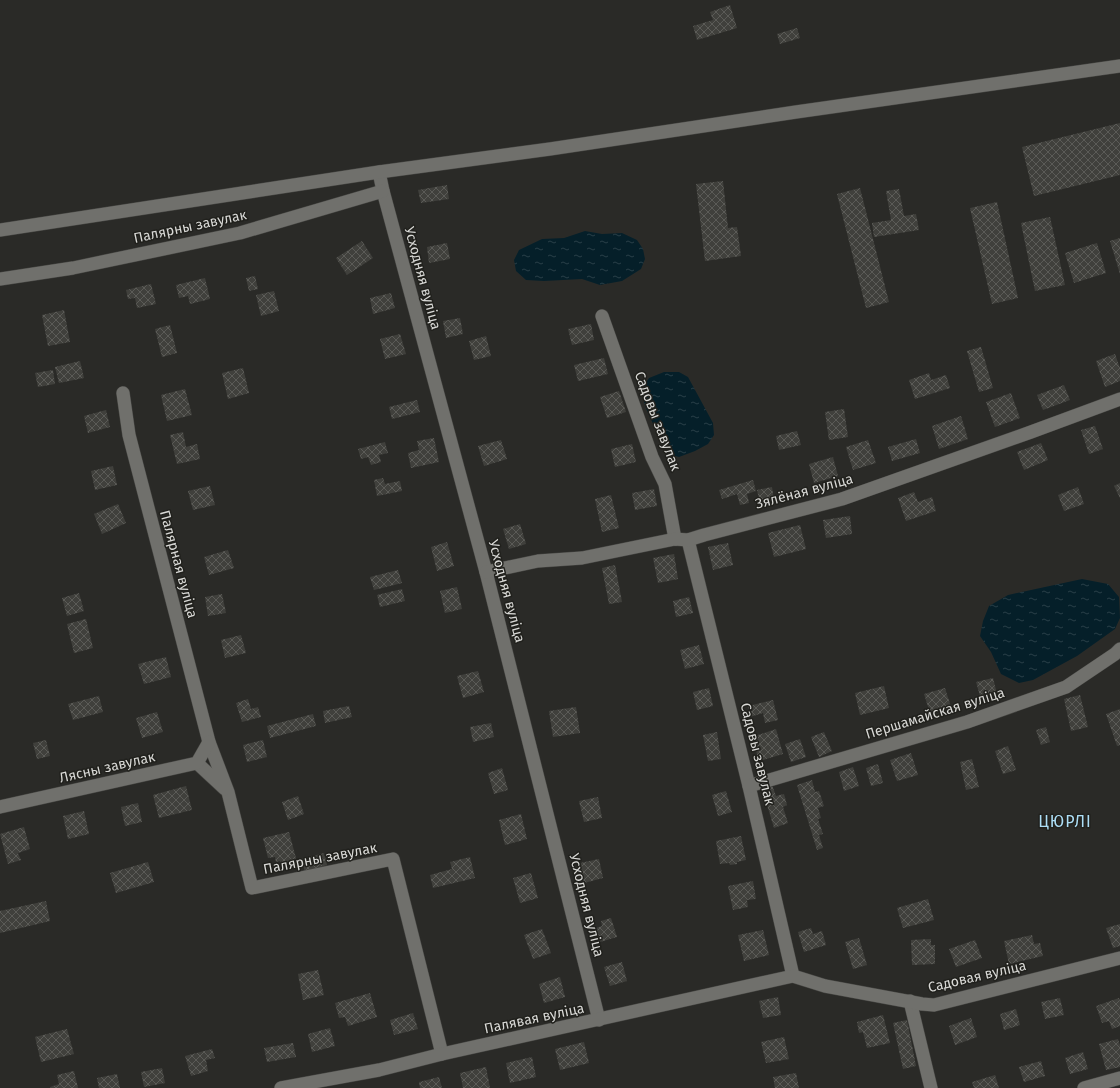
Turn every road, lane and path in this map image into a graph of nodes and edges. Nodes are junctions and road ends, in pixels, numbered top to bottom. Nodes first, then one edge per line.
1 (1120, 66) edge
2 (379, 172) junction
3 (382, 191) junction
4 (0, 230) edge
5 (0, 279) edge
6 (602, 316) dead end
7 (123, 392) dead end
8 (1120, 399) edge
9 (675, 539) junction
10 (688, 540) junction
11 (486, 572) junction
12 (1120, 649) edge
13 (210, 742) junction
14 (197, 763) junction
15 (750, 786) junction
16 (228, 792) junction
17 (0, 807) edge
18 (1120, 958) edge
19 (793, 976) junction
20 (910, 1001) junction
21 (599, 1020) junction
22 (442, 1054) junction
23 (1120, 1078) edge
24 (281, 1088) edge
25 (931, 1088) edge
26 (1084, 1088) edge

1 - 2 street
2 - 3 street, Усходняя вуліца
2 - 4 street
3 - 5 street, Палярны завулак
3 - 11 street, Усходняя вуліца
6 - 9 street, Садовы завулак
7 - 13 street, Палярная вуліца
8 - 10 street, Зялёная вуліца
9 - 10 street, Зялёная вуліца
9 - 11 street, Зялёная вуліца
10 - 15 street, Садовы завулак
11 - 21 street, Усходняя вуліца
12 - 15 street, Першамайская вуліца
13 - 14 street
13 - 16 street, Палярны завулак
14 - 16 street
14 - 17 street, Лясны завулак
15 - 19 street, Садовы завулак
16 - 22 street, Палярны завулак
18 - 20 street, Садовая вуліца
19 - 20 street, Садовая вуліца
19 - 21 street, Палявая вуліца
20 - 25 street
21 - 22 street, Палявая вуліца
22 - 24 street, Палявая вуліца
23 - 26 street

